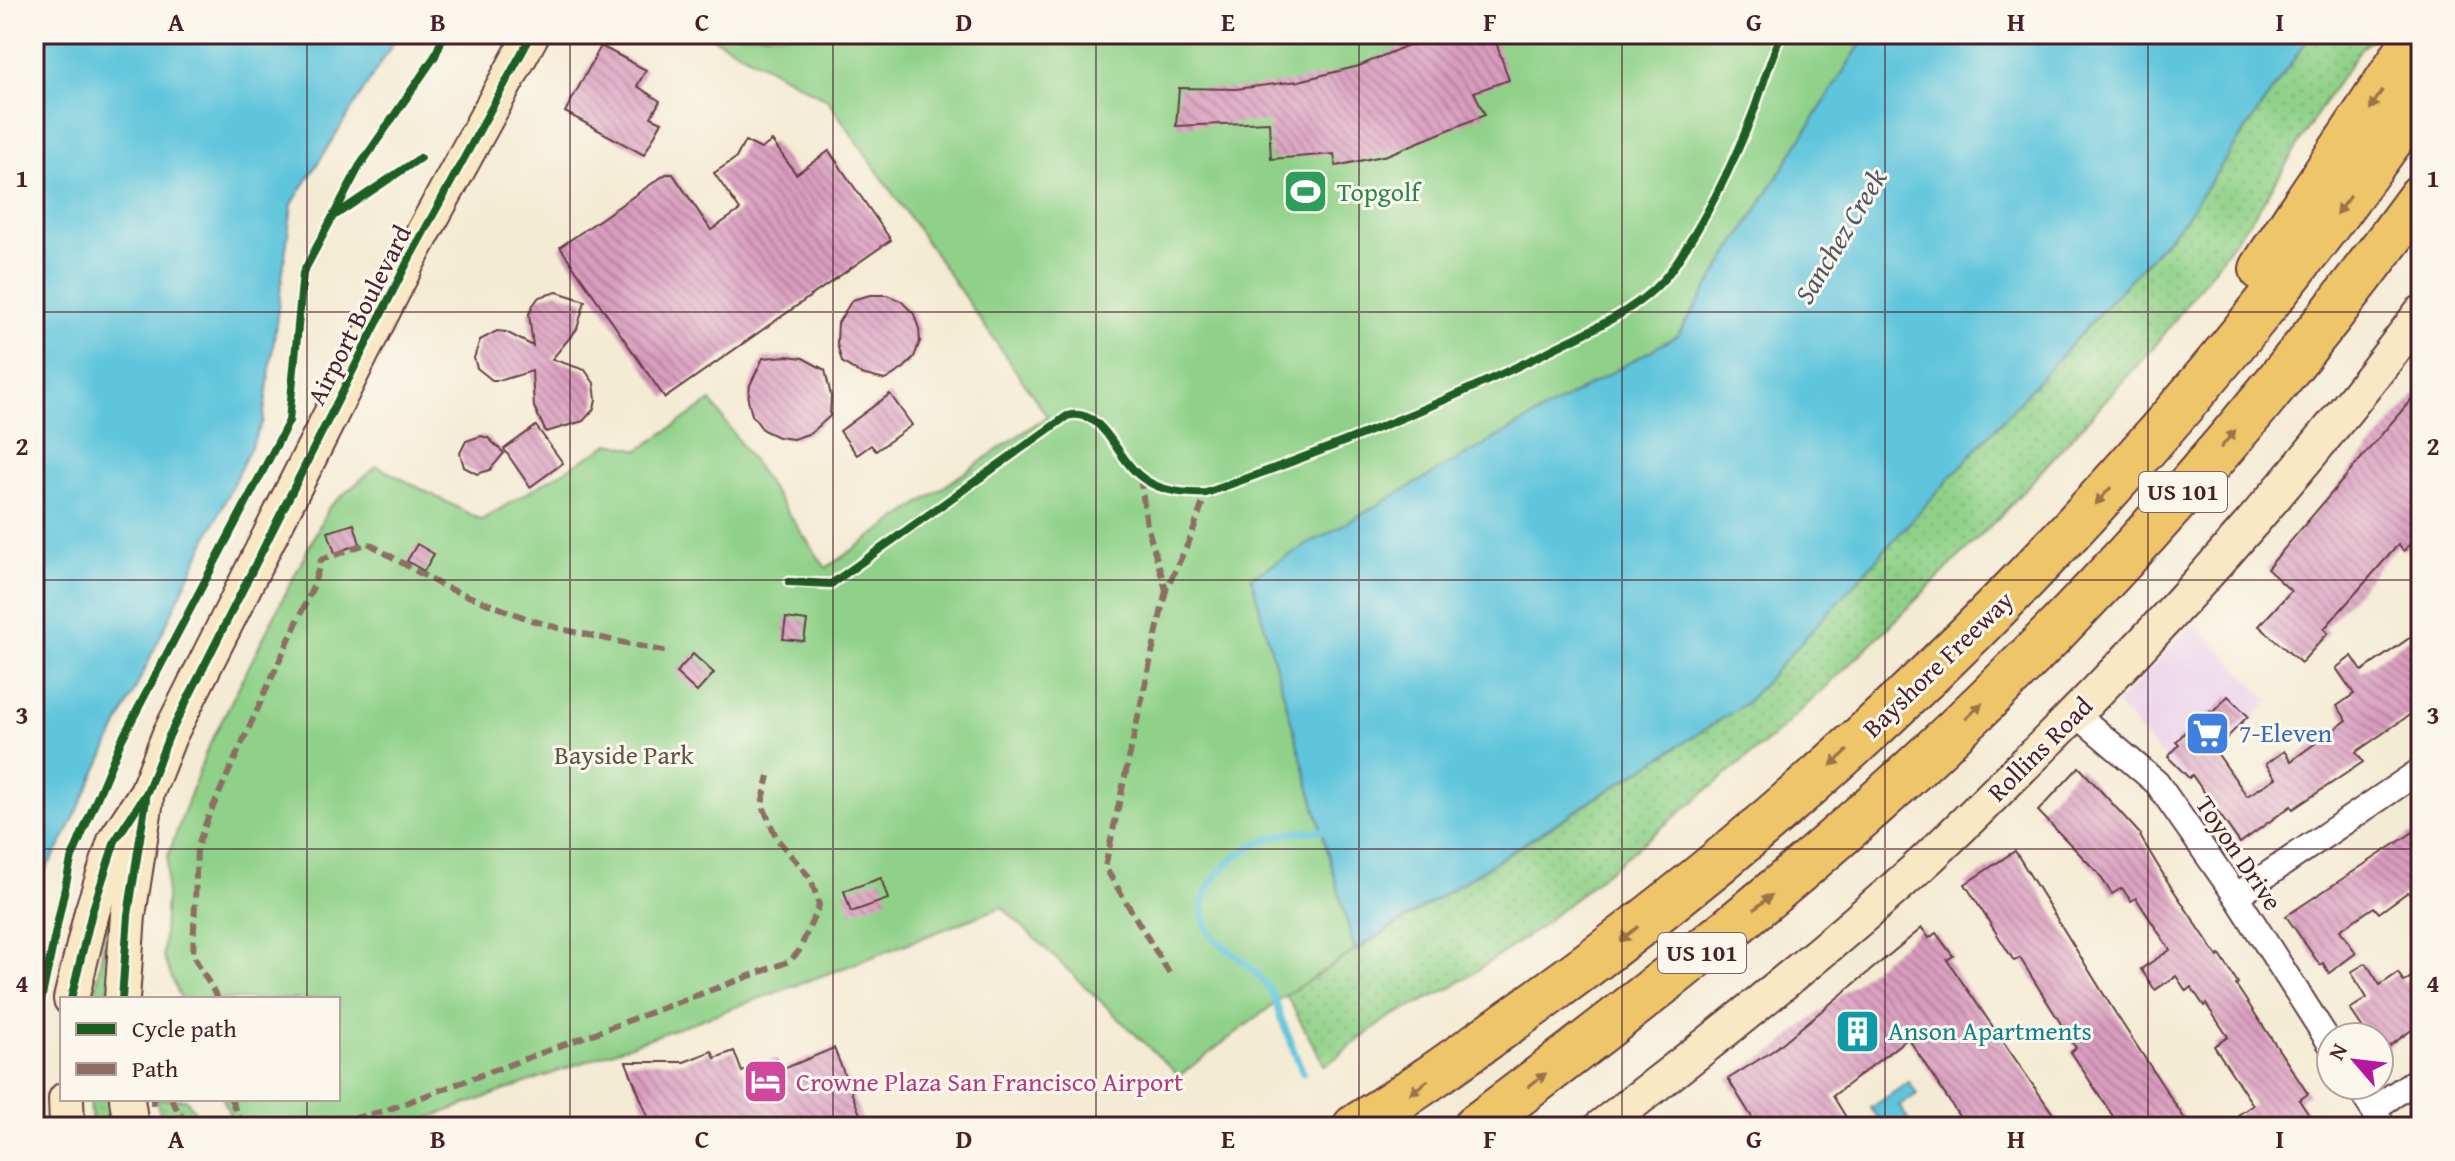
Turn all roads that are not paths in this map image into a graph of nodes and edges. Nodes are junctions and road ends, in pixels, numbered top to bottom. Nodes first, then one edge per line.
1 (532, 34) edge
2 (2417, 34) edge
3 (2421, 97) edge
4 (2421, 196) edge
5 (2421, 313) edge
6 (2155, 438) junction
7 (2075, 713) junction
8 (1918, 765) junction
9 (2421, 770) edge
10 (147, 792) junction
11 (2236, 896) junction
12 (71, 997) edge
13 (122, 997) edge
14 (2316, 1021) edge
15 (2421, 1077) edge
16 (66, 1101) edge
17 (127, 1101) edge
18 (2367, 1101) edge
19 (2378, 1118) edge
20 (67, 1127) edge
21 (131, 1127) edge
22 (1355, 1127) edge
23 (1475, 1127) edge
24 (1524, 1127) edge
25 (1601, 1127) edge

1 - 10 main road, Airport Boulevard
2 -> 6 highway
3 -> 6 highway, Bayshore Freeway / US 101
8 -> 4 highway, US 101
5 - 7 main road, Rollins Road
6 -> 22 highway, Bayshore Freeway / US 101
7 - 11 street, Toyon Drive
7 - 25 main road, Rollins Road
23 -> 8 highway, US 101
8 - 24 highway
9 - 11 street
10 - 12 main road, Airport Boulevard
10 - 13 main road, Airport Boulevard
11 - 14 street, Toyon Drive
15 - 19 street
16 - 20 main road
17 - 21 main road
18 - 19 street

